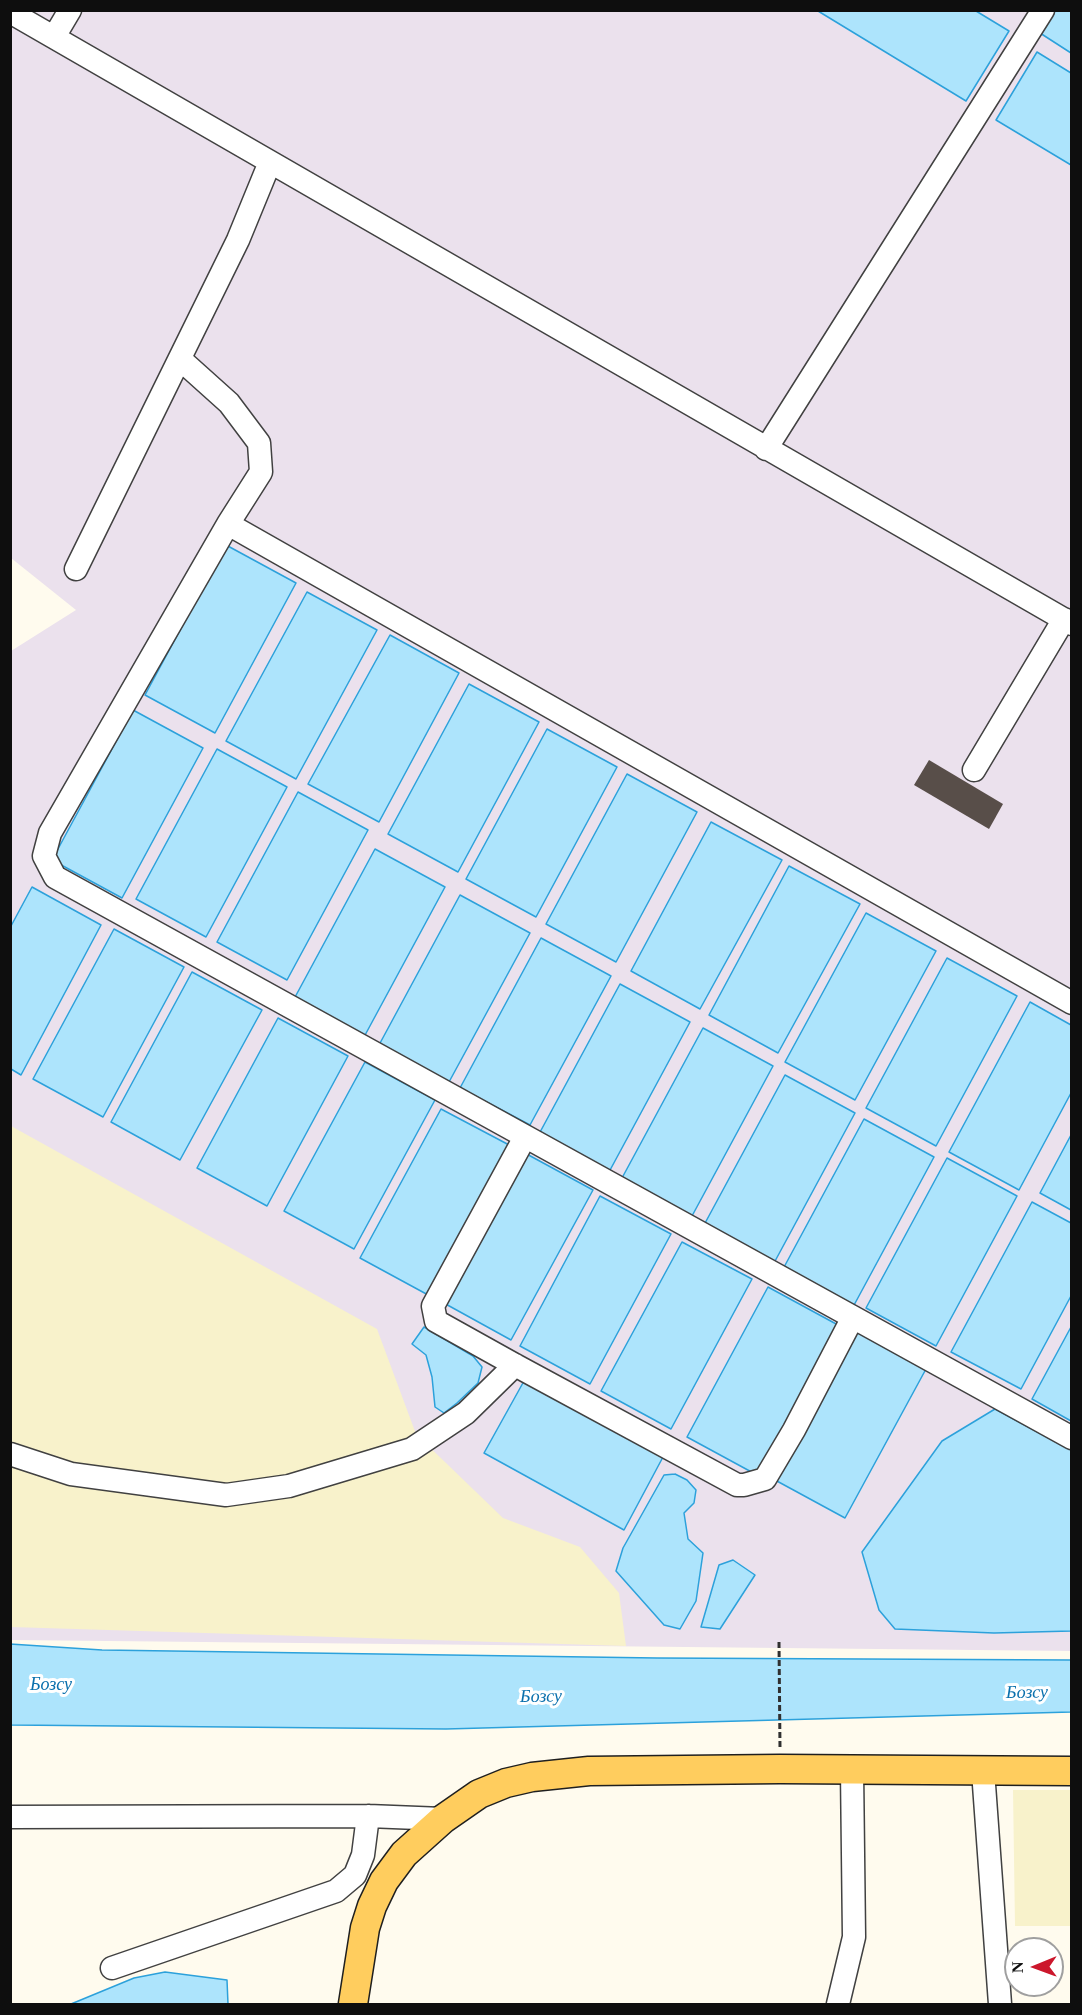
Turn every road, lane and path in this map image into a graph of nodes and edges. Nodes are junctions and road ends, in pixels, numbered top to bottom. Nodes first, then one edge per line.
1 (70, 10) edge
2 (1043, 10) edge
3 (10, 12) edge
4 (54, 37) junction
5 (270, 162) junction
6 (180, 359) junction
7 (766, 449) junction
8 (228, 524) junction
9 (76, 569) dead end
10 (1068, 622) edge
11 (974, 770) dead end
12 (1071, 1003) edge
13 (525, 1137) junction
14 (853, 1317) junction
15 (514, 1365) junction
16 (1071, 1438) edge
17 (10, 1454) edge
18 (779, 1642) dead end
19 (780, 1741) dead end
20 (852, 1770) junction
21 (983, 1771) junction
22 (1071, 1771) edge
23 (368, 1816) junction
24 (10, 1817) edge
25 (443, 1819) junction
26 (112, 1968) dead end
27 (353, 2004) edge
28 (838, 2004) edge
29 (1000, 2004) edge

1 - 4 street
2 - 7 street
3 - 4 street
4 - 5 street
5 - 6 street
5 - 7 street
6 - 8 street
6 - 9 street
7 - 10 street
8 - 12 street
8 - 13 street
10 - 11 street
13 - 14 street
13 - 15 street
14 - 15 street
14 - 16 street
15 - 17 street
18 - 19 path
20 - 21 main road
20 - 25 main road
20 - 28 street
21 - 22 main road
21 - 29 street
23 - 24 street
23 - 25 street
23 - 26 street
25 - 27 main road

